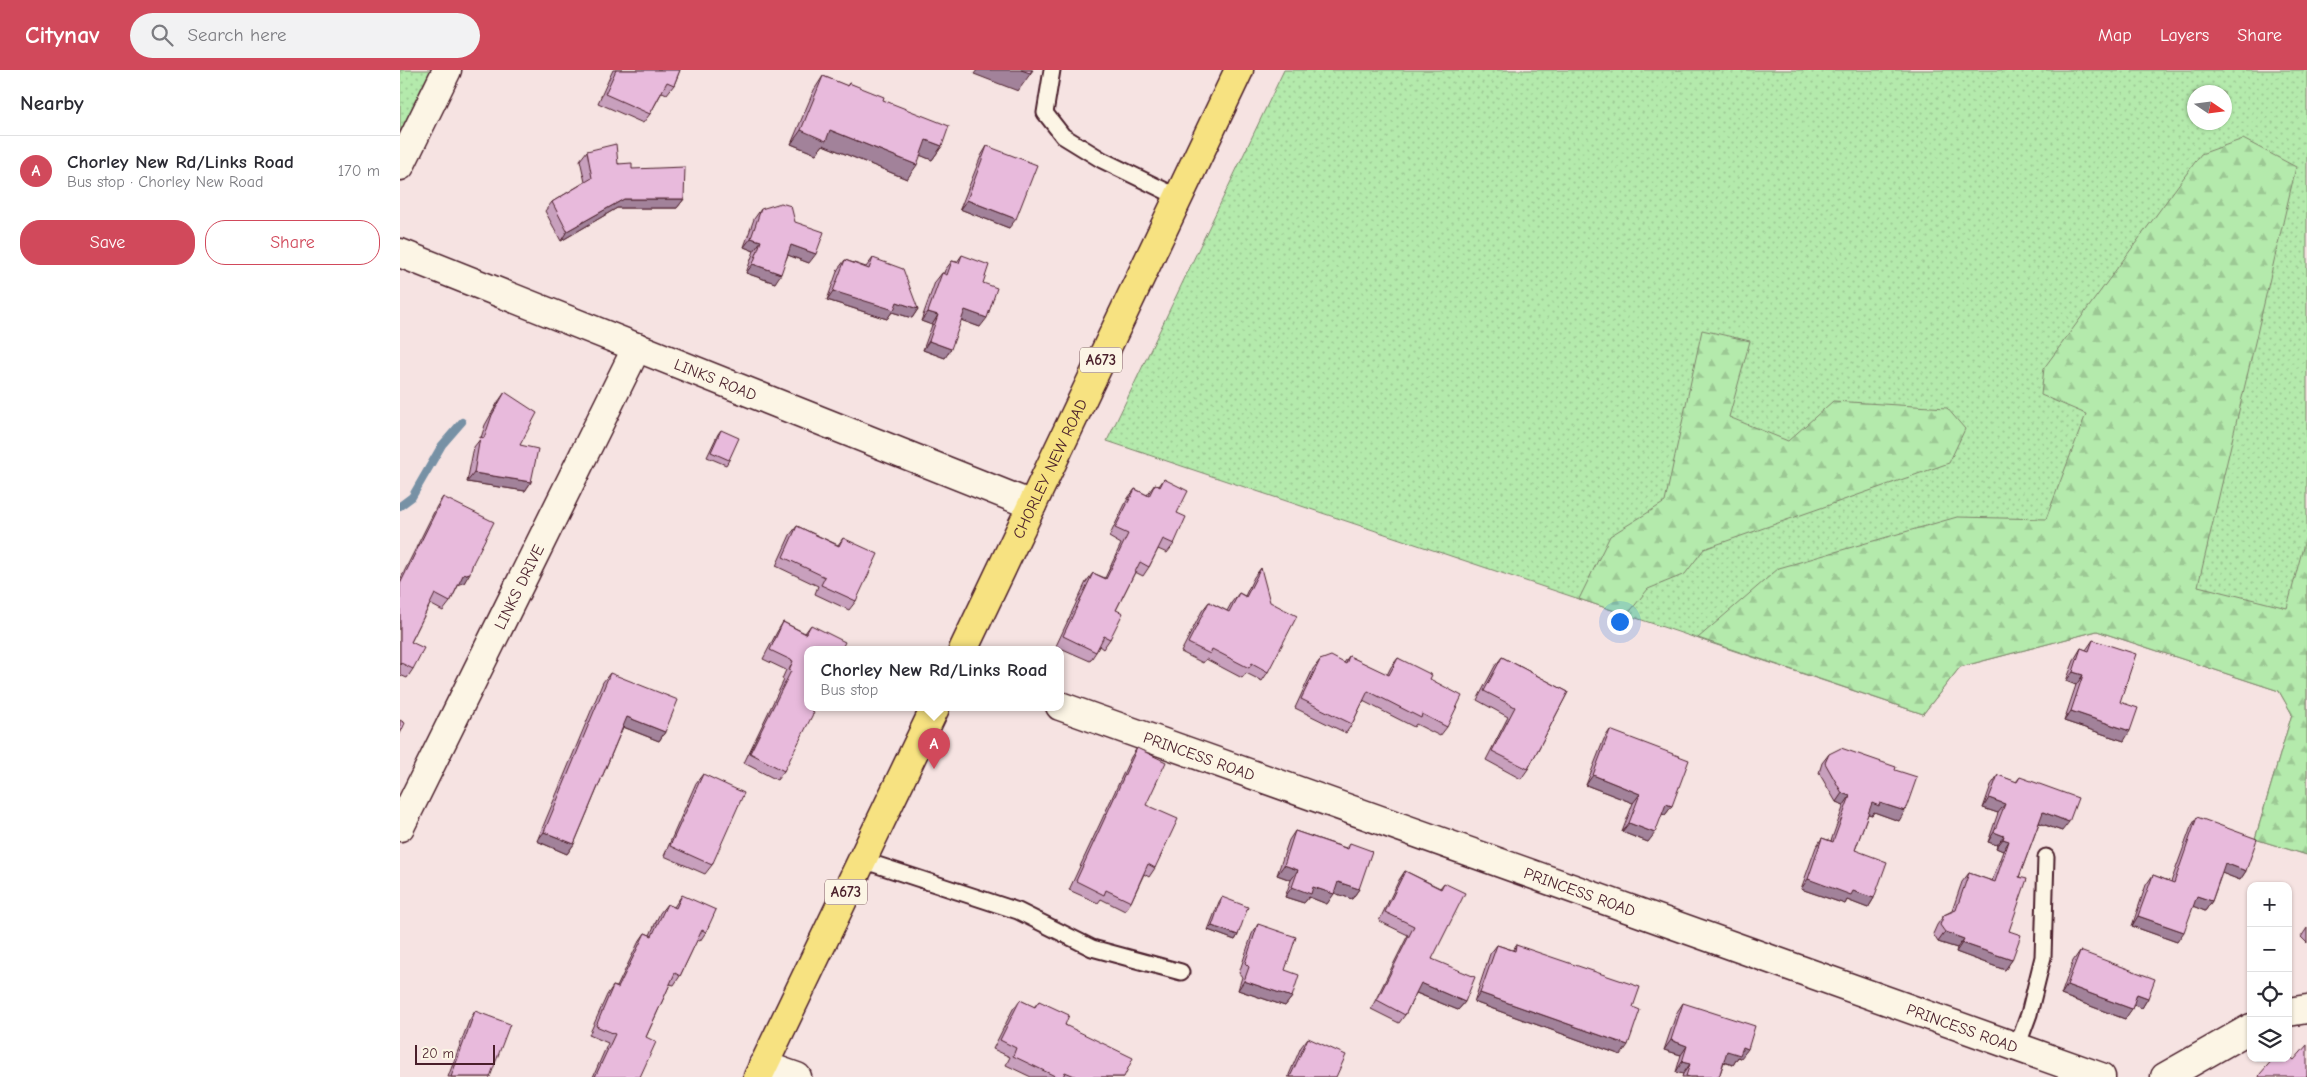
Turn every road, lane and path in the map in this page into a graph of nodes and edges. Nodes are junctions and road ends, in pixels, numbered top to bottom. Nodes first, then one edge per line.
1 (448, 70) edge
2 (1052, 70) edge
3 (1239, 70) edge
4 (400, 166) edge
5 (1178, 197) junction
6 (400, 253) edge
7 (637, 347) junction
8 (1032, 505) junction
9 (965, 646) edge
10 (1064, 707) edge
11 (934, 711) edge
12 (400, 828) edge
13 (2046, 857) dead end
14 (862, 860) junction
15 (1181, 972) dead end
16 (2307, 1009) edge
17 (2292, 1011) edge
18 (2247, 1030) edge
19 (2017, 1047) junction
20 (760, 1071) edge
21 (796, 1077) edge
22 (2101, 1077) edge
23 (2165, 1077) edge

1 - 4 street
2 - 5 lane
3 - 5 highway, CHORLEY NEW ROAD / A673
5 - 8 highway, CHORLEY NEW ROAD / A673
6 - 7 street, LINKS ROAD
7 - 8 street, LINKS ROAD
7 - 12 street, LINKS DRIVE
8 - 9 highway, CHORLEY NEW ROAD / A673
10 - 19 street, PRINCESS ROAD
11 - 14 highway, A673
13 - 19 lane
14 - 15 lane
14 - 20 highway, A673
16 - 17 street
18 - 23 street
19 - 22 street, PRINCESS ROAD
20 - 21 street

